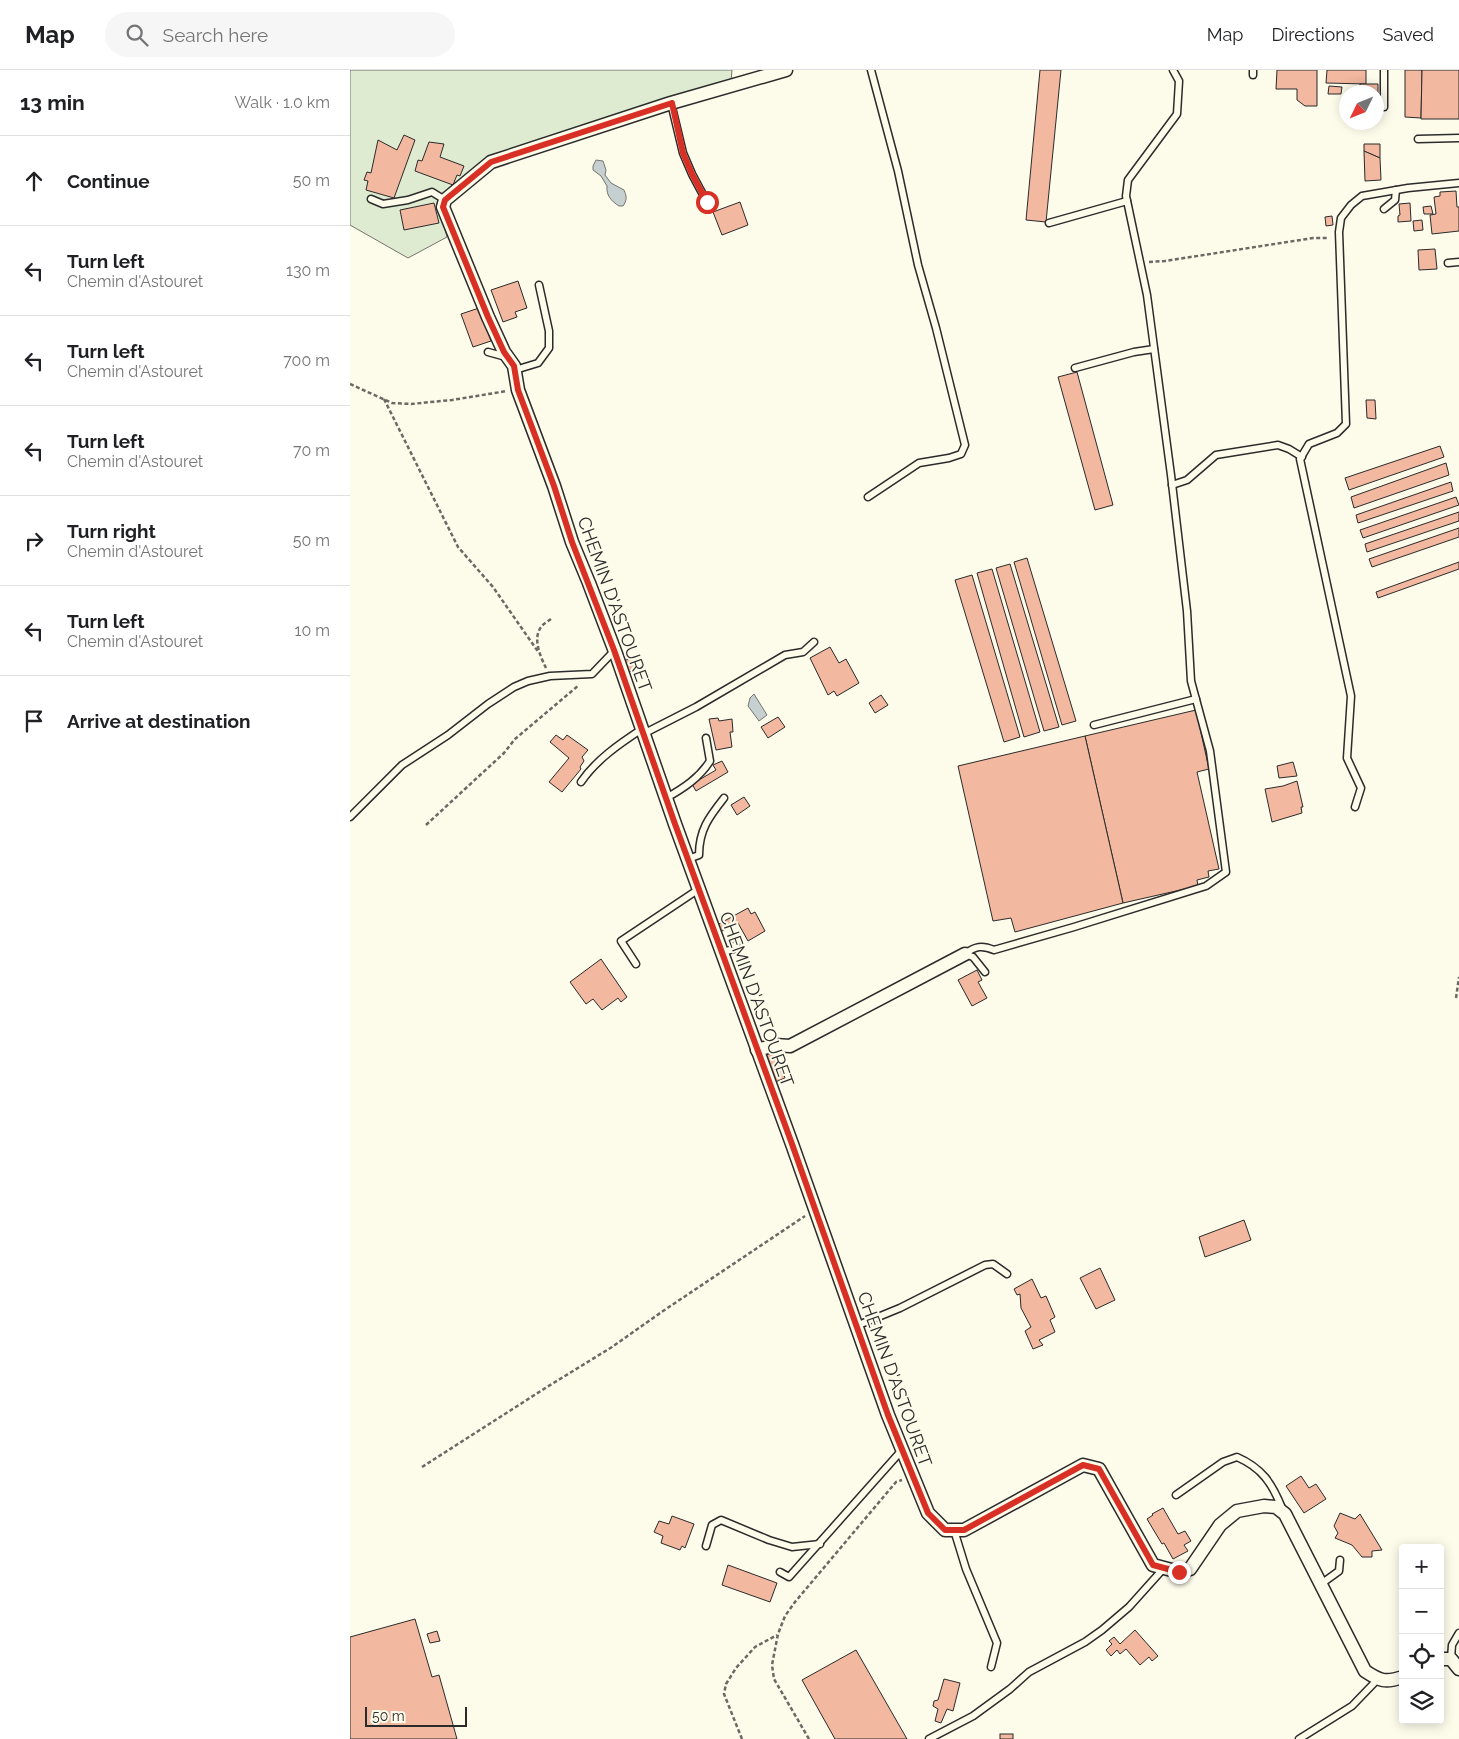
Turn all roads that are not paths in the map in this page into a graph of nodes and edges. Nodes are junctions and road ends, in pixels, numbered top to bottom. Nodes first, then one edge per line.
1 (786, 70) edge
2 (871, 70) edge
3 (1173, 70) edge
4 (1384, 70) edge
5 (1384, 85) edge
6 (672, 103) junction
7 (1459, 138) edge
8 (1418, 139) dead end
9 (1459, 184) edge
10 (1396, 190) junction
11 (372, 199) dead end
12 (445, 200) junction
13 (1128, 201) junction
14 (707, 202) dead end
15 (1384, 209) dead end
16 (1049, 223) dead end
17 (1459, 262) edge
18 (1448, 263) dead end
19 (539, 285) dead end
20 (1154, 349) junction
21 (488, 352) dead end
22 (512, 365) junction
23 (1075, 368) dead end
24 (1302, 457) junction
25 (1172, 485) junction
26 (868, 497) dead end
27 (814, 642) dead end
28 (614, 650) junction
29 (1196, 699) junction
30 (1094, 726) dead end
31 (642, 732) junction
32 (706, 738) dead end
33 (581, 782) dead end
34 (666, 798) junction
35 (724, 798) dead end
36 (1355, 807) dead end
37 (350, 817) edge
38 (688, 859) junction
39 (699, 889) junction
40 (738, 940) dead end
41 (722, 952) junction
42 (965, 954) junction
43 (636, 964) dead end
44 (985, 972) dead end
45 (757, 1050) junction
46 (1007, 1274) dead end
47 (856, 1326) junction
48 (902, 1450) junction
49 (1176, 1495) dead end
50 (1285, 1514) junction
51 (954, 1530) junction
52 (820, 1544) junction
53 (706, 1546) dead end
54 (1340, 1560) dead end
55 (1164, 1568) junction
56 (780, 1572) dead end
57 (1321, 1584) junction
58 (1459, 1633) edge
59 (1450, 1663) edge
60 (991, 1667) dead end
61 (1399, 1678) edge
62 (1378, 1679) junction
63 (929, 1739) edge
64 (1299, 1739) edge

1 - 6 street
2 - 26 lane
3 - 13 lane
4 - 5 lane
6 - 12 street
6 - 14 lane
7 - 8 lane
9 - 10 lane
10 - 15 lane
10 - 24 lane
11 - 12 lane
12 - 22 street, CHEMIN D'ASTOURET
13 - 16 lane
13 - 20 lane
17 - 18 lane
19 - 22 lane
20 - 23 lane
20 - 25 lane
21 - 22 lane
22 - 28 street, CHEMIN D'ASTOURET
24 - 25 lane
24 - 36 lane
25 - 29 lane
27 - 31 lane
28 - 31 street, CHEMIN D'ASTOURET
28 - 37 lane
29 - 30 lane
29 - 42 lane
31 - 33 lane
31 - 34 street, CHEMIN D'ASTOURET
32 - 34 lane
34 - 38 street, CHEMIN D'ASTOURET
35 - 38 lane
38 - 39 street, CHEMIN D'ASTOURET
39 - 41 street, CHEMIN D'ASTOURET
39 - 43 lane
40 - 41 lane
41 - 45 street, CHEMIN D'ASTOURET
42 - 44 lane
42 - 45 street
45 - 47 street, CHEMIN D'ASTOURET
46 - 47 lane
47 - 48 street, CHEMIN D'ASTOURET
48 - 51 street, CHEMIN D'ASTOURET
48 - 52 lane
49 - 50 lane
50 - 55 street
50 - 57 street
51 - 55 street
51 - 60 lane
52 - 53 lane
52 - 56 lane
54 - 57 lane
55 - 63 lane
57 - 62 street
58 - 59 lane
61 - 62 street
62 - 64 lane

